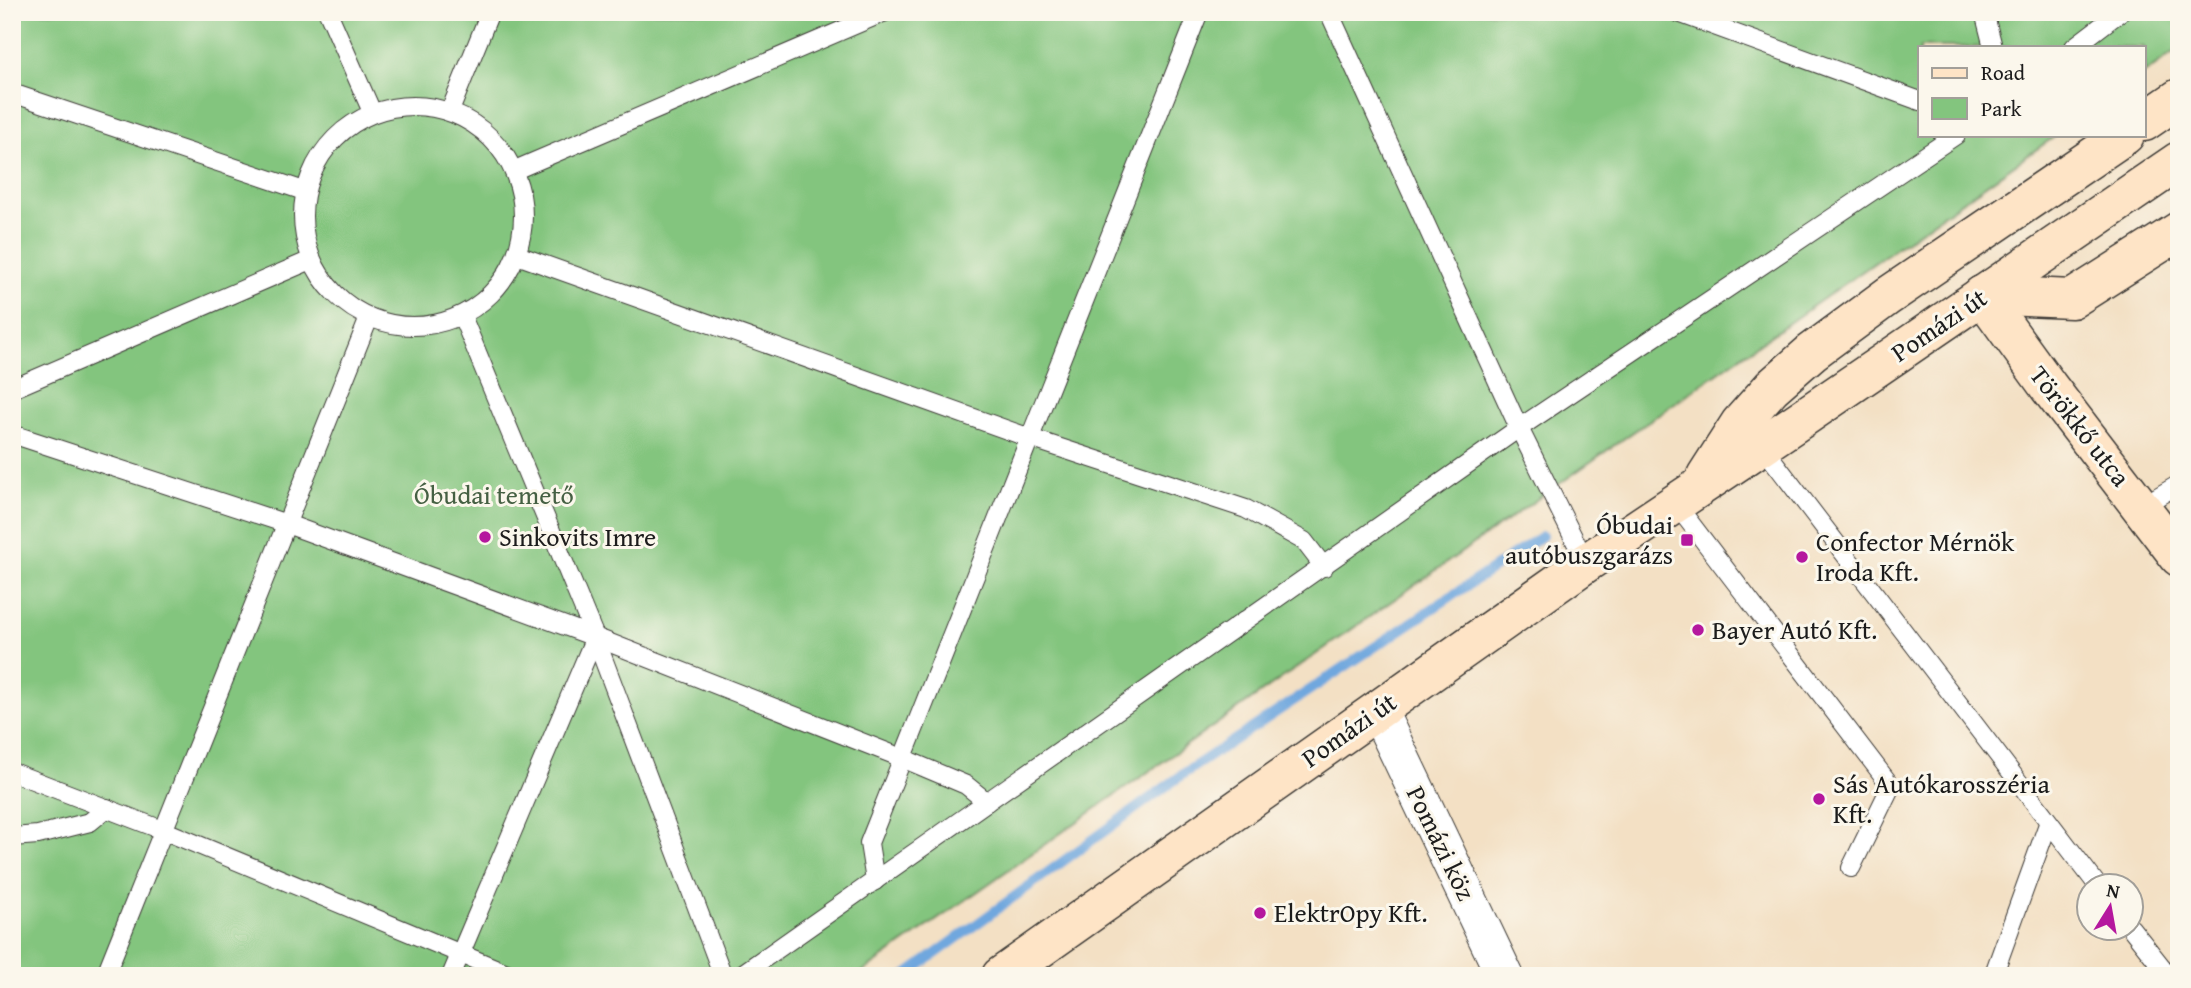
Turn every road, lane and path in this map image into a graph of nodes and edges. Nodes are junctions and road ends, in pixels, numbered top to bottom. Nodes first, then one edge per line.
1 (328, 12) edge
2 (490, 12) edge
3 (885, 12) edge
4 (1199, 12) edge
5 (1329, 12) edge
6 (1676, 12) edge
7 (1984, 12) edge
8 (2120, 12) edge
9 (1993, 46) edge
10 (2075, 46) edge
11 (12, 93) edge
12 (2179, 99) edge
13 (1918, 100) edge
14 (450, 111) junction
15 (372, 112) junction
16 (2146, 121) edge
17 (1955, 136) edge
18 (2124, 136) edge
19 (2179, 161) edge
20 (515, 170) junction
21 (303, 191) junction
22 (2179, 231) edge
23 (517, 255) junction
24 (311, 260) junction
25 (1982, 295) junction
26 (462, 316) junction
27 (369, 318) junction
28 (12, 389) edge
29 (1519, 428) junction
30 (12, 433) edge
31 (1030, 438) junction
32 (1762, 446) junction
33 (2179, 484) edge
34 (1687, 495) junction
35 (2142, 506) junction
36 (287, 524) junction
37 (2179, 557) edge
38 (1586, 563) junction
39 (1324, 567) junction
40 (594, 637) junction
41 (1378, 710) junction
42 (902, 758) junction
43 (12, 772) edge
44 (987, 802) junction
45 (107, 808) junction
46 (2048, 824) junction
47 (165, 831) junction
48 (12, 836) edge
49 (1852, 869) dead end
50 (2086, 872) edge
51 (875, 881) junction
52 (2140, 942) edge
53 (460, 952) junction
54 (2162, 972) edge
55 (105, 976) edge
56 (451, 976) edge
57 (514, 976) edge
58 (723, 976) edge
59 (740, 976) edge
60 (1001, 976) edge
61 (1505, 976) edge
62 (1993, 976) edge

1 - 15 lane
2 - 14 lane
3 - 20 lane
4 - 31 lane
5 - 29 lane
6 - 13 lane
7 - 9 lane
8 - 10 lane
11 - 21 lane
12 - 16 street
14 - 15 lane
14 - 20 lane
15 - 21 lane
17 - 29 lane
18 - 34 street, Pomázi út
19 - 25 street, Pomázi út
20 - 23 lane
21 - 24 lane
22 - 25 street
23 - 26 lane
23 - 31 lane
24 - 27 lane
24 - 28 lane
25 - 32 street, Pomázi út
25 - 35 street, Törökkő utca
26 - 27 lane
26 - 40 lane
27 - 36 lane
29 - 38 lane
29 - 39 lane
30 - 36 lane
31 - 39 lane
31 - 42 lane
32 - 34 street, Pomázi út
32 - 46 lane
33 - 35 lane
34 - 38 street, Pomázi út
34 - 49 lane
35 - 37 street, Törökkő utca
36 - 40 lane
36 - 47 lane
38 - 41 street, Pomázi út
39 - 44 lane
40 - 42 lane
40 - 53 lane
40 - 58 lane
41 - 60 street, Pomázi út
41 - 61 street, Pomázi köz
42 - 44 lane
42 - 51 lane
43 - 45 lane
44 - 51 lane
45 - 47 lane
45 - 48 lane
46 - 50 lane
46 - 62 lane
47 - 53 lane
47 - 55 lane
51 - 59 lane
52 - 54 lane
53 - 56 lane
53 - 57 lane

